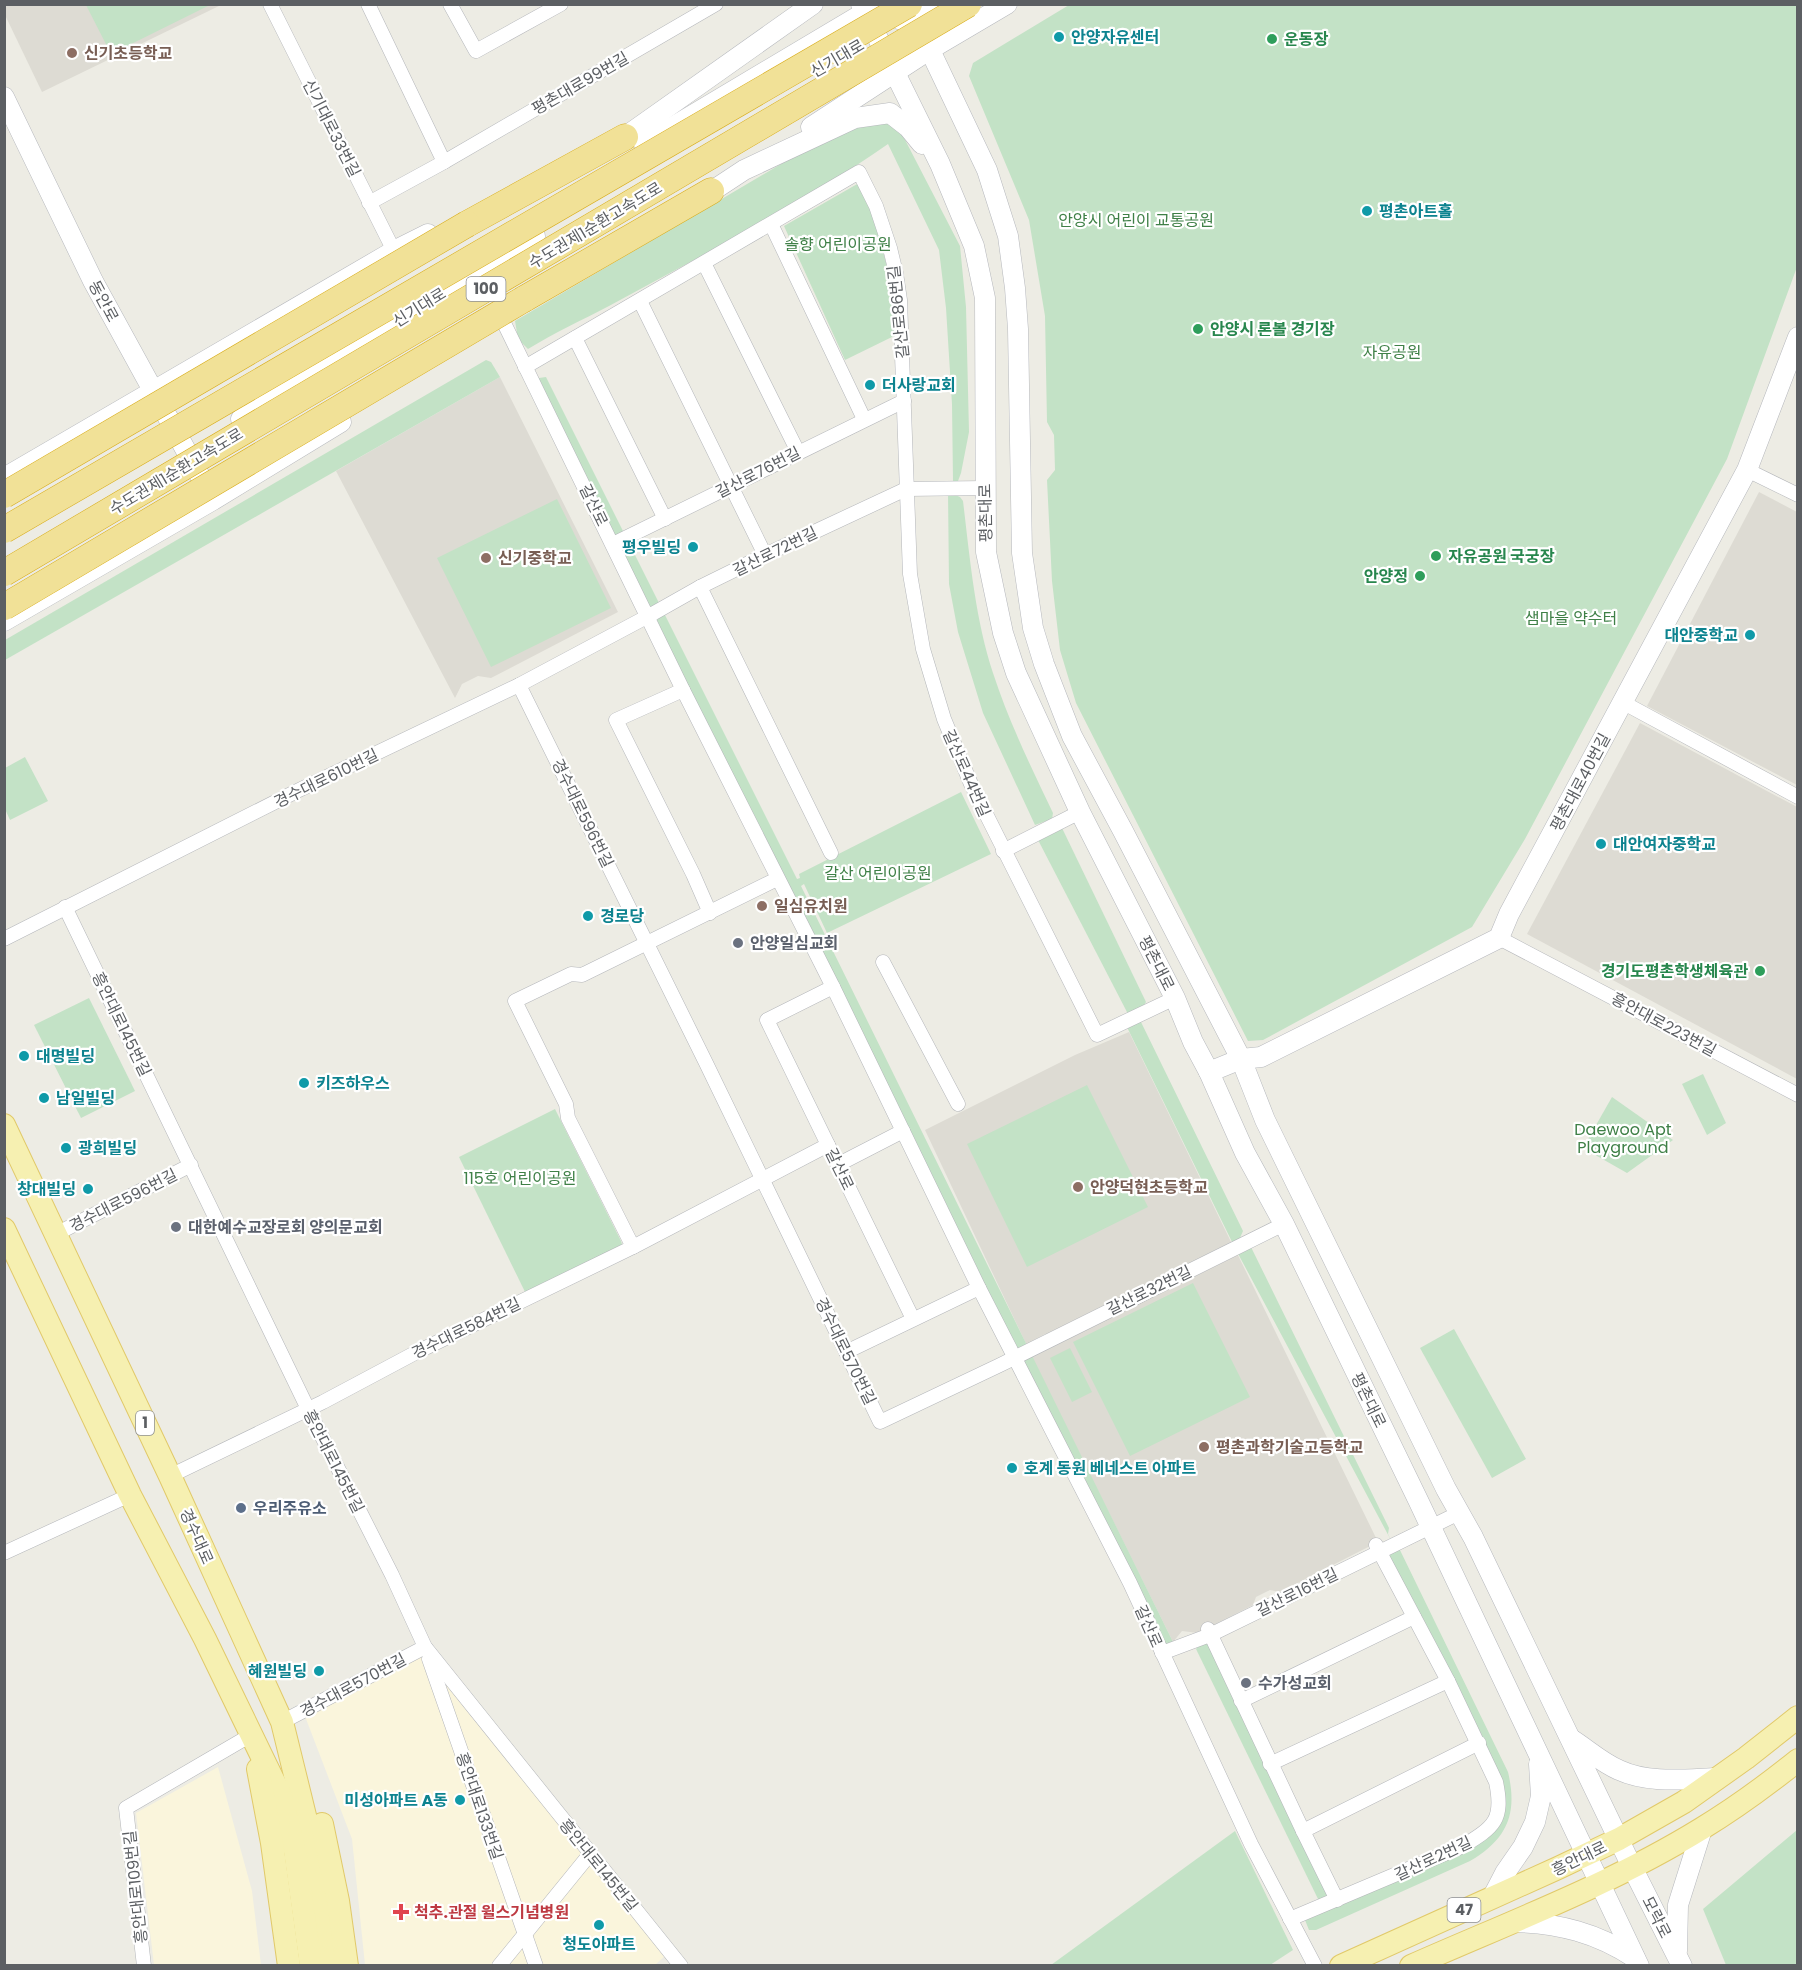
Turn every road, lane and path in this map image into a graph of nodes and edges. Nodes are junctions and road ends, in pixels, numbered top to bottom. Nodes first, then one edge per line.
1 (270, 4) edge
2 (368, 4) edge
3 (450, 4) edge
4 (561, 4) edge
5 (716, 4) edge
6 (931, 4) edge
7 (968, 4) edge
8 (1006, 5) edge
9 (869, 7) edge
10 (808, 8) edge
11 (910, 8) edge
12 (700, 9) edge
13 (834, 30) junction
14 (876, 35) junction
15 (929, 50) junction
16 (895, 72) junction
17 (4, 97) edge
18 (625, 137) junction
19 (444, 162) junction
20 (940, 164) junction
21 (744, 170) junction
22 (711, 191) junction
23 (369, 203) junction
24 (771, 224) junction
25 (394, 251) junction
26 (704, 263) junction
27 (640, 301) junction
28 (503, 321) junction
29 (1797, 337) edge
30 (575, 338) junction
31 (525, 367) junction
32 (152, 391) junction
33 (904, 401) junction
34 (864, 419) junction
35 (171, 425) junction
36 (187, 451) junction
37 (798, 452) junction
38 (1747, 470) junction
39 (4, 478) edge
40 (731, 487) junction
41 (985, 488) junction
42 (906, 489) junction
43 (4, 495) edge
44 (1797, 495) edge
45 (213, 501) junction
46 (665, 519) junction
47 (4, 523) edge
48 (4, 530) edge
49 (613, 544) junction
50 (765, 555) junction
51 (6, 564) edge
52 (700, 587) junction
53 (4, 607) edge
54 (647, 617) junction
55 (4, 621) edge
56 (519, 685) junction
57 (683, 690) junction
58 (1622, 702) junction
59 (1797, 797) edge
60 (1080, 812) junction
61 (1003, 851) junction
62 (831, 853) dead end
63 (777, 879) junction
64 (65, 907) junction
65 (710, 913) junction
66 (1499, 938) junction
67 (4, 939) edge
68 (645, 942) junction
69 (883, 962) dead end
70 (832, 987) junction
71 (1175, 998) junction
72 (1240, 1059) junction
73 (1209, 1072) junction
74 (1797, 1095) edge
75 (958, 1104) dead end
76 (4, 1125) edge
77 (903, 1131) junction
78 (828, 1145) junction
79 (839, 1164) junction
80 (191, 1165) junction
81 (762, 1179) junction
82 (1284, 1224) junction
83 (4, 1229) edge
84 (56, 1234) junction
85 (633, 1247) junction
86 (979, 1288) junction
87 (913, 1319) junction
88 (846, 1352) junction
89 (1014, 1357) junction
90 (308, 1409) junction
91 (170, 1476) junction
92 (130, 1495) junction
93 (1459, 1513) junction
94 (1430, 1527) junction
95 (1378, 1548) junction
96 (4, 1553) edge
97 (1414, 1617) junction
98 (1209, 1632) junction
99 (425, 1647) junction
100 (1162, 1653) junction
101 (1448, 1682) junction
102 (1241, 1701) junction
103 (1797, 1717) edge
104 (282, 1722) junction
105 (251, 1736) junction
106 (1570, 1739) junction
107 (1479, 1743) junction
108 (1538, 1752) junction
109 (1797, 1760) edge
110 (1270, 1764) junction
111 (1718, 1778) junction
112 (1702, 1829) junction
113 (1303, 1831) junction
114 (1619, 1839) junction
115 (590, 1854) junction
116 (1586, 1854) junction
117 (1632, 1867) junction
118 (1599, 1883) junction
119 (1492, 1898) junction
120 (1337, 1900) junction
121 (1290, 1919) junction
122 (1510, 1922) junction
123 (524, 1932) junction
124 (1680, 1961) edge
125 (1637, 1962) edge
126 (144, 1965) edge
127 (290, 1965) edge
128 (311, 1965) edge
129 (329, 1965) edge
130 (346, 1965) edge
131 (499, 1965) edge
132 (536, 1965) edge
133 (681, 1965) edge
134 (1315, 1965) edge
135 (1341, 1965) edge
136 (1411, 1965) edge

1 - 23 street, 신기대로33번길
2 - 19 street
3 - 4 street
5 - 12 street, 평촌대로99번길
6 - 11 street, 신기대로
7 - 51 highway, 수도권제1순환고속도로 / 100, bridge
8 - 15 street
9 - 13 street, 신기대로
9 - 14 street, 평촌대로
10 - 18 street
11 - 14 street, 신기대로
11 - 15 street, 평촌대로
11 - 48 highway, 수도권제1순환고속도로 / 100, bridge
12 - 19 street, 평촌대로99번길
13 - 18 street
13 - 35 street, 신기대로
14 - 16 street, 평촌대로
14 - 36 street, 신기대로
15 - 16 street
15 - 72 street, 평촌대로
16 - 20 street, 평촌대로
16 - 21 street
17 - 32 street, 동안로
18 - 25 street
18 - 43 highway, bridge
19 - 23 street, 평촌대로99번길
20 - 21 street
20 - 41 street, 평촌대로
21 - 22 street
22 - 28 street
22 - 53 highway, bridge
23 - 25 street, 신기대로33번길
24 - 26 street, 갈산로86번길
24 - 33 street, 갈산로86번길
24 - 34 street
25 - 32 street
26 - 27 street, 갈산로86번길
26 - 37 street
27 - 30 street, 갈산로86번길
27 - 40 street
28 - 31 street, 갈산로
28 - 45 street
29 - 38 street, 평촌대로40번길
30 - 31 street, 갈산로86번길
30 - 46 street
31 - 49 street, 갈산로
32 - 35 street, 동안로
32 - 39 street
33 - 34 street, 갈산로76번길
33 - 42 street, 갈산로86번길
34 - 37 street, 갈산로76번길
35 - 36 street, 동안로
35 - 47 street, 신기대로
36 - 45 street, 동안로
36 - 51 street, 신기대로
37 - 40 street, 갈산로76번길
38 - 44 street
38 - 58 street, 평촌대로40번길
40 - 46 street, 갈산로76번길
40 - 50 street
41 - 42 street
41 - 60 street, 평촌대로
42 - 50 street, 갈산로72번길
42 - 61 street, 갈산로44번길
45 - 55 street
46 - 49 street, 갈산로76번길
49 - 54 street, 갈산로
50 - 52 street, 갈산로72번길
52 - 54 street, 갈산로72번길
52 - 62 street
54 - 56 street, 경수대로610번길
54 - 57 street, 갈산로
56 - 64 street, 경수대로610번길
56 - 68 street, 경수대로596번길
57 - 63 street, 갈산로
57 - 65 street
58 - 59 street
58 - 66 street, 평촌대로40번길
60 - 61 street
60 - 71 street, 평촌대로
61 - 71 street, 갈산로44번길
63 - 65 street
63 - 70 street, 갈산로
64 - 67 street, 경수대로610번길
64 - 80 street, 흥안대로145번길
65 - 68 street
66 - 72 street
66 - 74 street, 흥안대로223번길
68 - 81 street, 경수대로596번길
68 - 85 street
69 - 75 street
70 - 77 street, 갈산로
70 - 78 street, 갈산로
71 - 73 street, 평촌대로
72 - 73 street
72 - 93 street, 평촌대로
73 - 82 street, 평촌대로
76 - 84 main road, 경수대로 / 1
77 - 79 street
77 - 86 street, 갈산로
78 - 79 street, 갈산로
78 - 81 street, 경수대로584번길
79 - 87 street, 갈산로
80 - 84 street, 경수대로596번길
80 - 90 street, 흥안대로145번길
81 - 85 street, 경수대로584번길
81 - 88 street, 경수대로570번길
82 - 89 street, 갈산로32번길
82 - 94 street, 평촌대로
83 - 92 main road
84 - 91 main road, 경수대로 / 1
85 - 90 street, 경수대로584번길
86 - 87 street
86 - 89 street, 갈산로
87 - 88 street
88 - 89 street, 경수대로570번길
89 - 100 street, 갈산로
90 - 91 street, 경수대로584번길
90 - 99 street, 흥안대로145번길
91 - 104 main road, 경수대로 / 1
92 - 96 street
92 - 105 main road
93 - 94 street, 갈산로16번길
93 - 106 street, 평촌대로
94 - 95 street, 갈산로16번길
94 - 108 street, 평촌대로
95 - 97 street, 갈산로2번길
95 - 98 street, 갈산로16번길
97 - 101 street, 갈산로2번길
97 - 102 street
98 - 100 street, 갈산로16번길
98 - 102 street
99 - 104 street, 경수대로570번길
99 - 115 street, 흥안대로145번길
99 - 123 street, 흥안대로133번길
100 - 121 street, 갈산로
101 - 107 street, 갈산로2번길
101 - 110 street
102 - 110 street
103 - 111 main road, 흥안대로 / 47
104 - 129 main road, 경수대로 / 1
104 - 130 main road
105 - 126 street, 흥안대로109번길
105 - 127 main road
105 - 128 main road
106 - 111 street
106 - 114 street, 평촌대로
107 - 113 street
107 - 120 street, 갈산로2번길
108 - 116 street, 평촌대로
108 - 119 street
109 - 112 main road, 흥안대로 / 47
110 - 113 street
111 - 114 main road, 흥안대로 / 47
112 - 117 main road, 흥안대로 / 47
112 - 124 street
113 - 120 street
114 - 116 main road, 흥안대로 / 47
114 - 117 street, 평촌대로
115 - 123 street
115 - 133 street, 흥안대로145번길
116 - 118 street, 평촌대로
116 - 119 main road, 흥안대로 / 47
117 - 118 main road, 흥안대로 / 47
117 - 124 street, 모락로
118 - 122 main road, 흥안대로 / 47
118 - 125 street
119 - 135 main road, 흥안대로 / 47
120 - 121 street, 갈산로2번길
121 - 134 street, 갈산로
122 - 125 street
122 - 136 main road, 흥안대로 / 47
123 - 131 street
123 - 132 street, 흥안대로133번길

